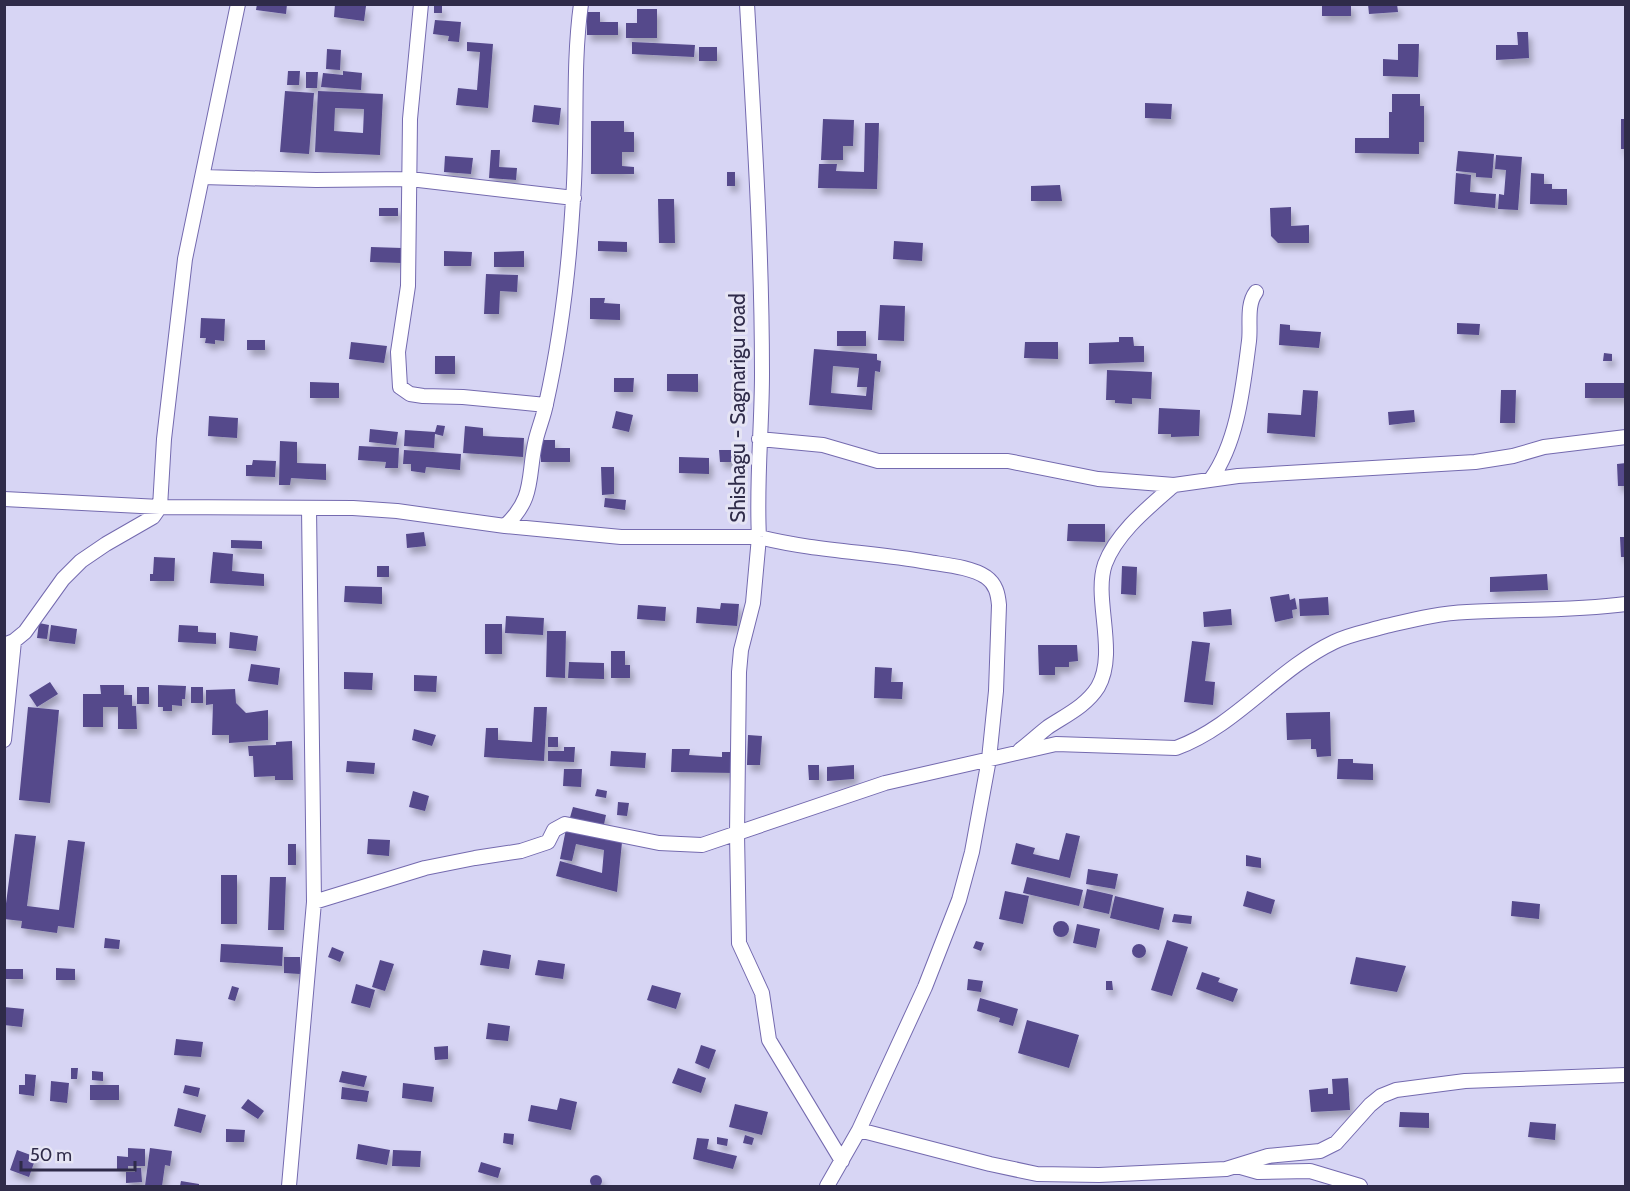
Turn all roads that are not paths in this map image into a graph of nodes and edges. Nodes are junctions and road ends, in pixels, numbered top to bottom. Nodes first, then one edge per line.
1 (238, 4) edge
2 (421, 4) edge
3 (581, 4) edge
4 (747, 4) edge
5 (201, 177) junction
6 (410, 179) junction
7 (574, 198) junction
8 (1256, 292) dead end
9 (546, 405) junction
10 (1626, 437) edge
11 (759, 440) junction
12 (1211, 479) junction
13 (1174, 485) junction
14 (4, 499) edge
15 (160, 507) junction
16 (309, 508) junction
17 (505, 526) junction
18 (759, 537) junction
19 (1626, 604) edge
20 (9, 643) edge
21 (4, 740) edge
22 (1018, 752) junction
23 (989, 759) junction
24 (737, 834) junction
25 (314, 902) junction
26 (1626, 1075) edge
27 (860, 1130) junction
28 (842, 1161) junction
29 (1237, 1166) junction
30 (289, 1186) edge
31 (827, 1186) edge
32 (1360, 1186) edge

1 - 5 street
2 - 6 street
3 - 7 street
4 - 11 street, Shishagu - Sagnarigu road
5 - 6 street
5 - 15 street
6 - 7 street
6 - 9 street
7 - 9 street
8 - 12 street
9 - 17 street
10 - 12 street
11 - 13 street
11 - 18 street, Shishagu - Sagnarigu road
12 - 13 street
13 - 22 street
14 - 15 street
15 - 16 street
15 - 20 street
16 - 17 street
16 - 25 street
17 - 18 street
18 - 23 street, Shishagu - Sagnarigu road
18 - 24 street
19 - 22 street
20 - 21 street
22 - 23 street
23 - 24 street
23 - 27 street, Shishagu - Sagnarigu road
24 - 25 street
24 - 28 street
25 - 30 street
26 - 29 street
27 - 28 street, Shishagu - Sagnarigu road
27 - 29 street
28 - 31 street, Shishagu - Sagnarigu road
29 - 32 street

